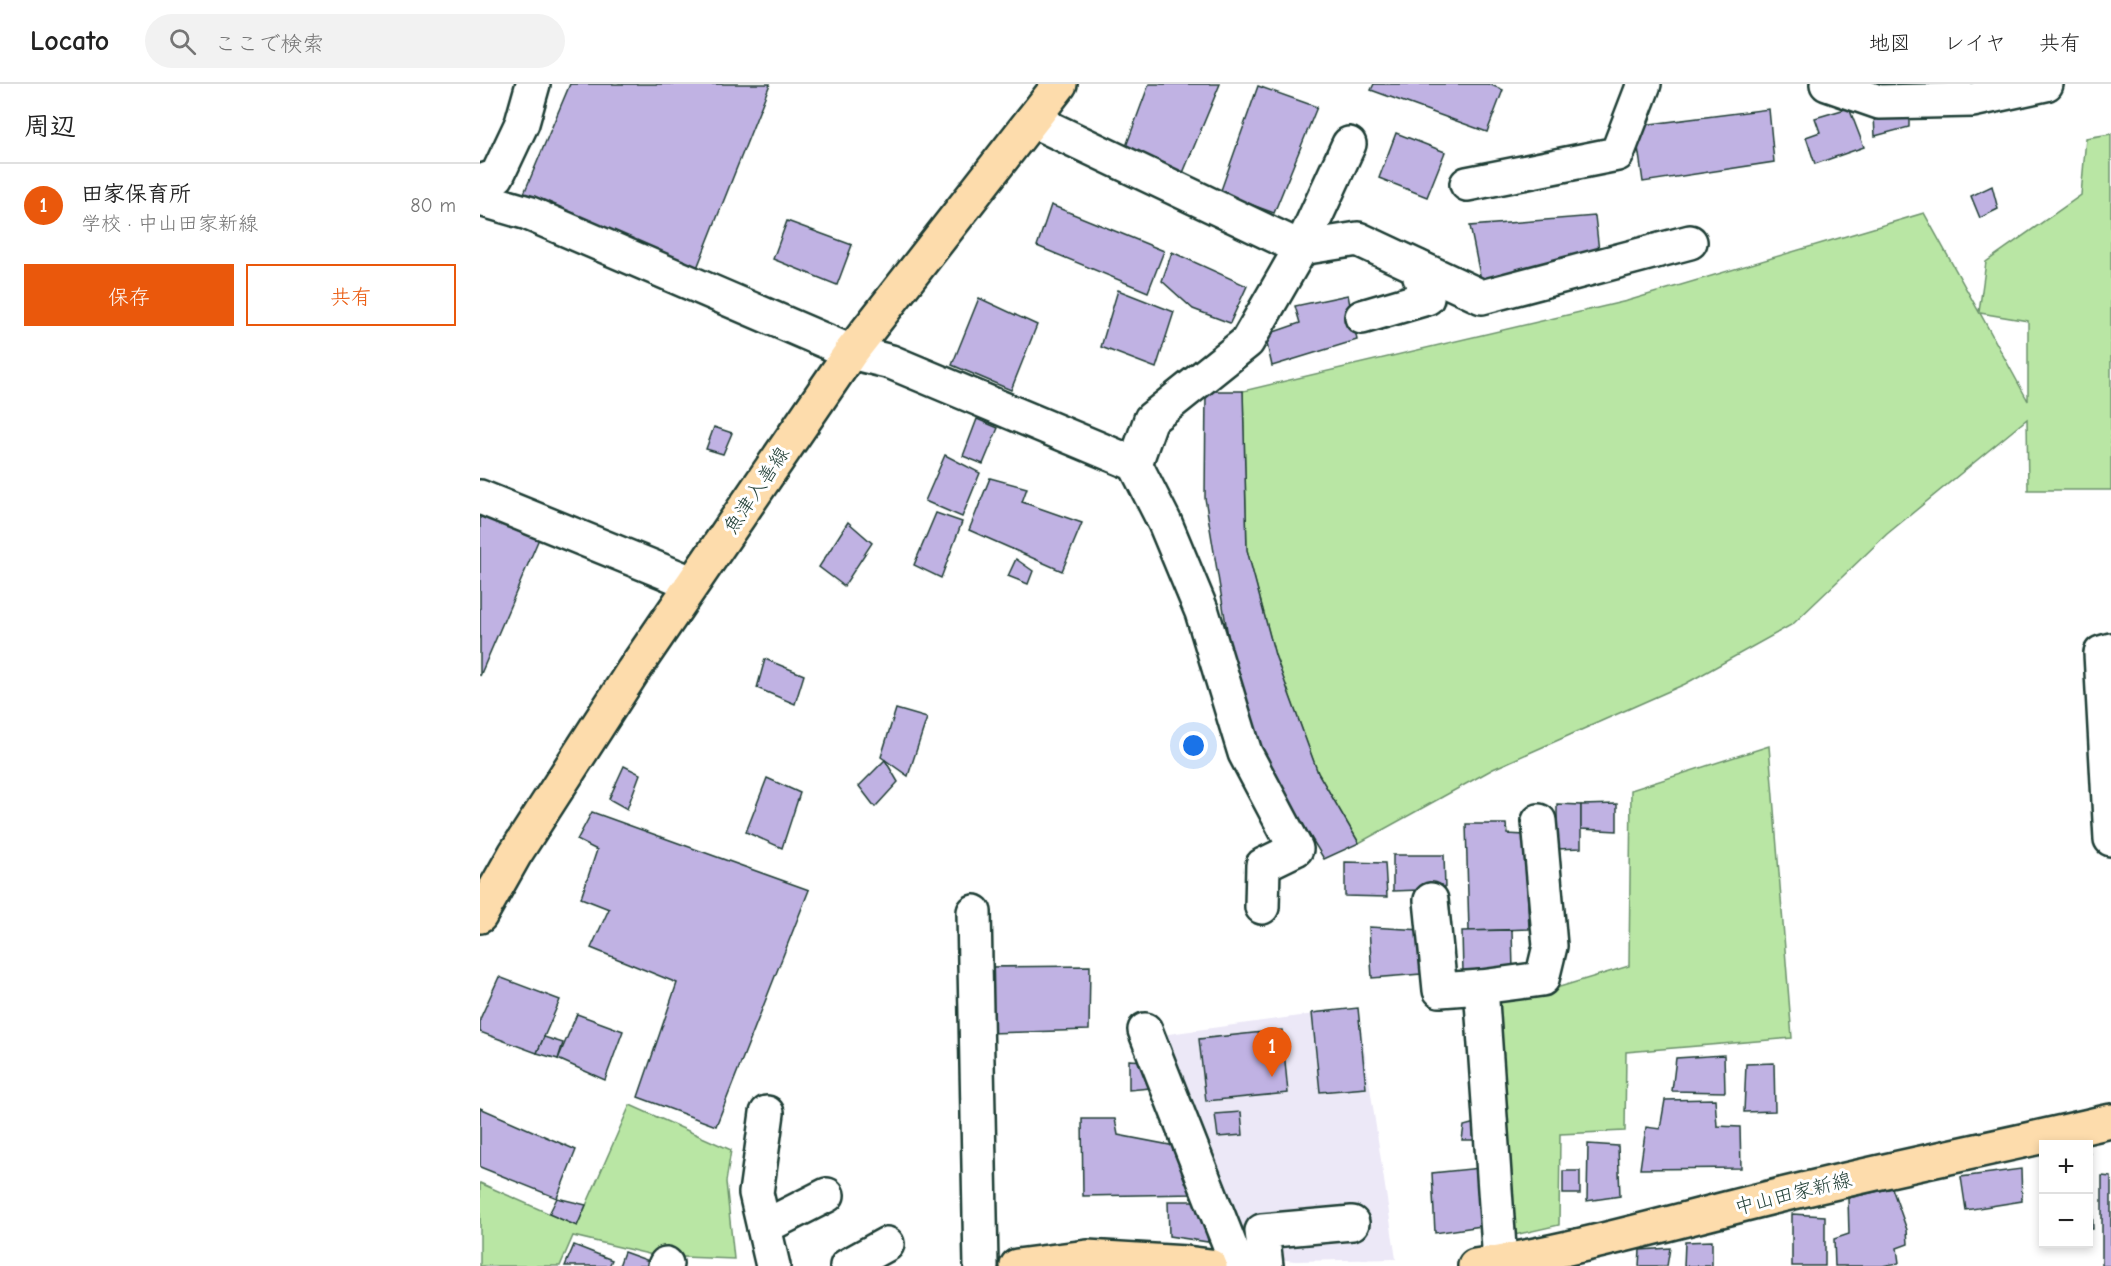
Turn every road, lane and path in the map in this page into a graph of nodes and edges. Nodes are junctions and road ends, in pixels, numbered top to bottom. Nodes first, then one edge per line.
1 (533, 84) edge
2 (1060, 84) edge
3 (1644, 84) edge
4 (1827, 84) edge
5 (2038, 85) edge
6 (1032, 120) junction
7 (1349, 144) dead end
8 (480, 182) edge
9 (1467, 184) dead end
10 (480, 199) edge
11 (1690, 242) dead end
12 (1301, 248) junction
13 (1417, 267) junction
14 (1362, 317) dead end
15 (851, 352) junction
16 (1135, 464) junction
17 (480, 497) edge
18 (692, 583) junction
19 (2111, 650) edge
20 (1539, 821) dead end
21 (2111, 839) edge
22 (1431, 900) dead end
23 (1262, 907) dead end
24 (974, 912) dead end
25 (480, 916) edge
26 (1481, 987) junction
27 (1145, 1030) dead end
28 (767, 1113) dead end
29 (2111, 1121) edge
30 (827, 1195) dead end
31 (1352, 1223) dead end
32 (764, 1227) junction
33 (887, 1244) dead end
34 (1487, 1264) edge
35 (773, 1266) edge
36 (847, 1266) edge
37 (981, 1266) edge
38 (1017, 1266) edge
39 (1210, 1266) edge
40 (1238, 1266) edge
41 (1266, 1266) edge

1 - 8 street
2 - 6 main road, 魚津入善線
3 - 9 street
4 - 5 street
6 - 12 street
6 - 15 main road, 魚津入善線
7 - 12 street
10 - 15 street
11 - 13 street
12 - 13 street
12 - 16 street
13 - 14 street
15 - 16 street
15 - 18 main road, 魚津入善線
16 - 23 street
17 - 18 street
18 - 25 main road, 魚津入善線
19 - 21 street
20 - 26 street
22 - 26 street
24 - 37 street
26 - 34 street
27 - 40 street
28 - 32 street
29 - 34 main road, 中山田家新線
30 - 32 street
31 - 41 street
32 - 35 street
33 - 36 street
38 - 39 main road

